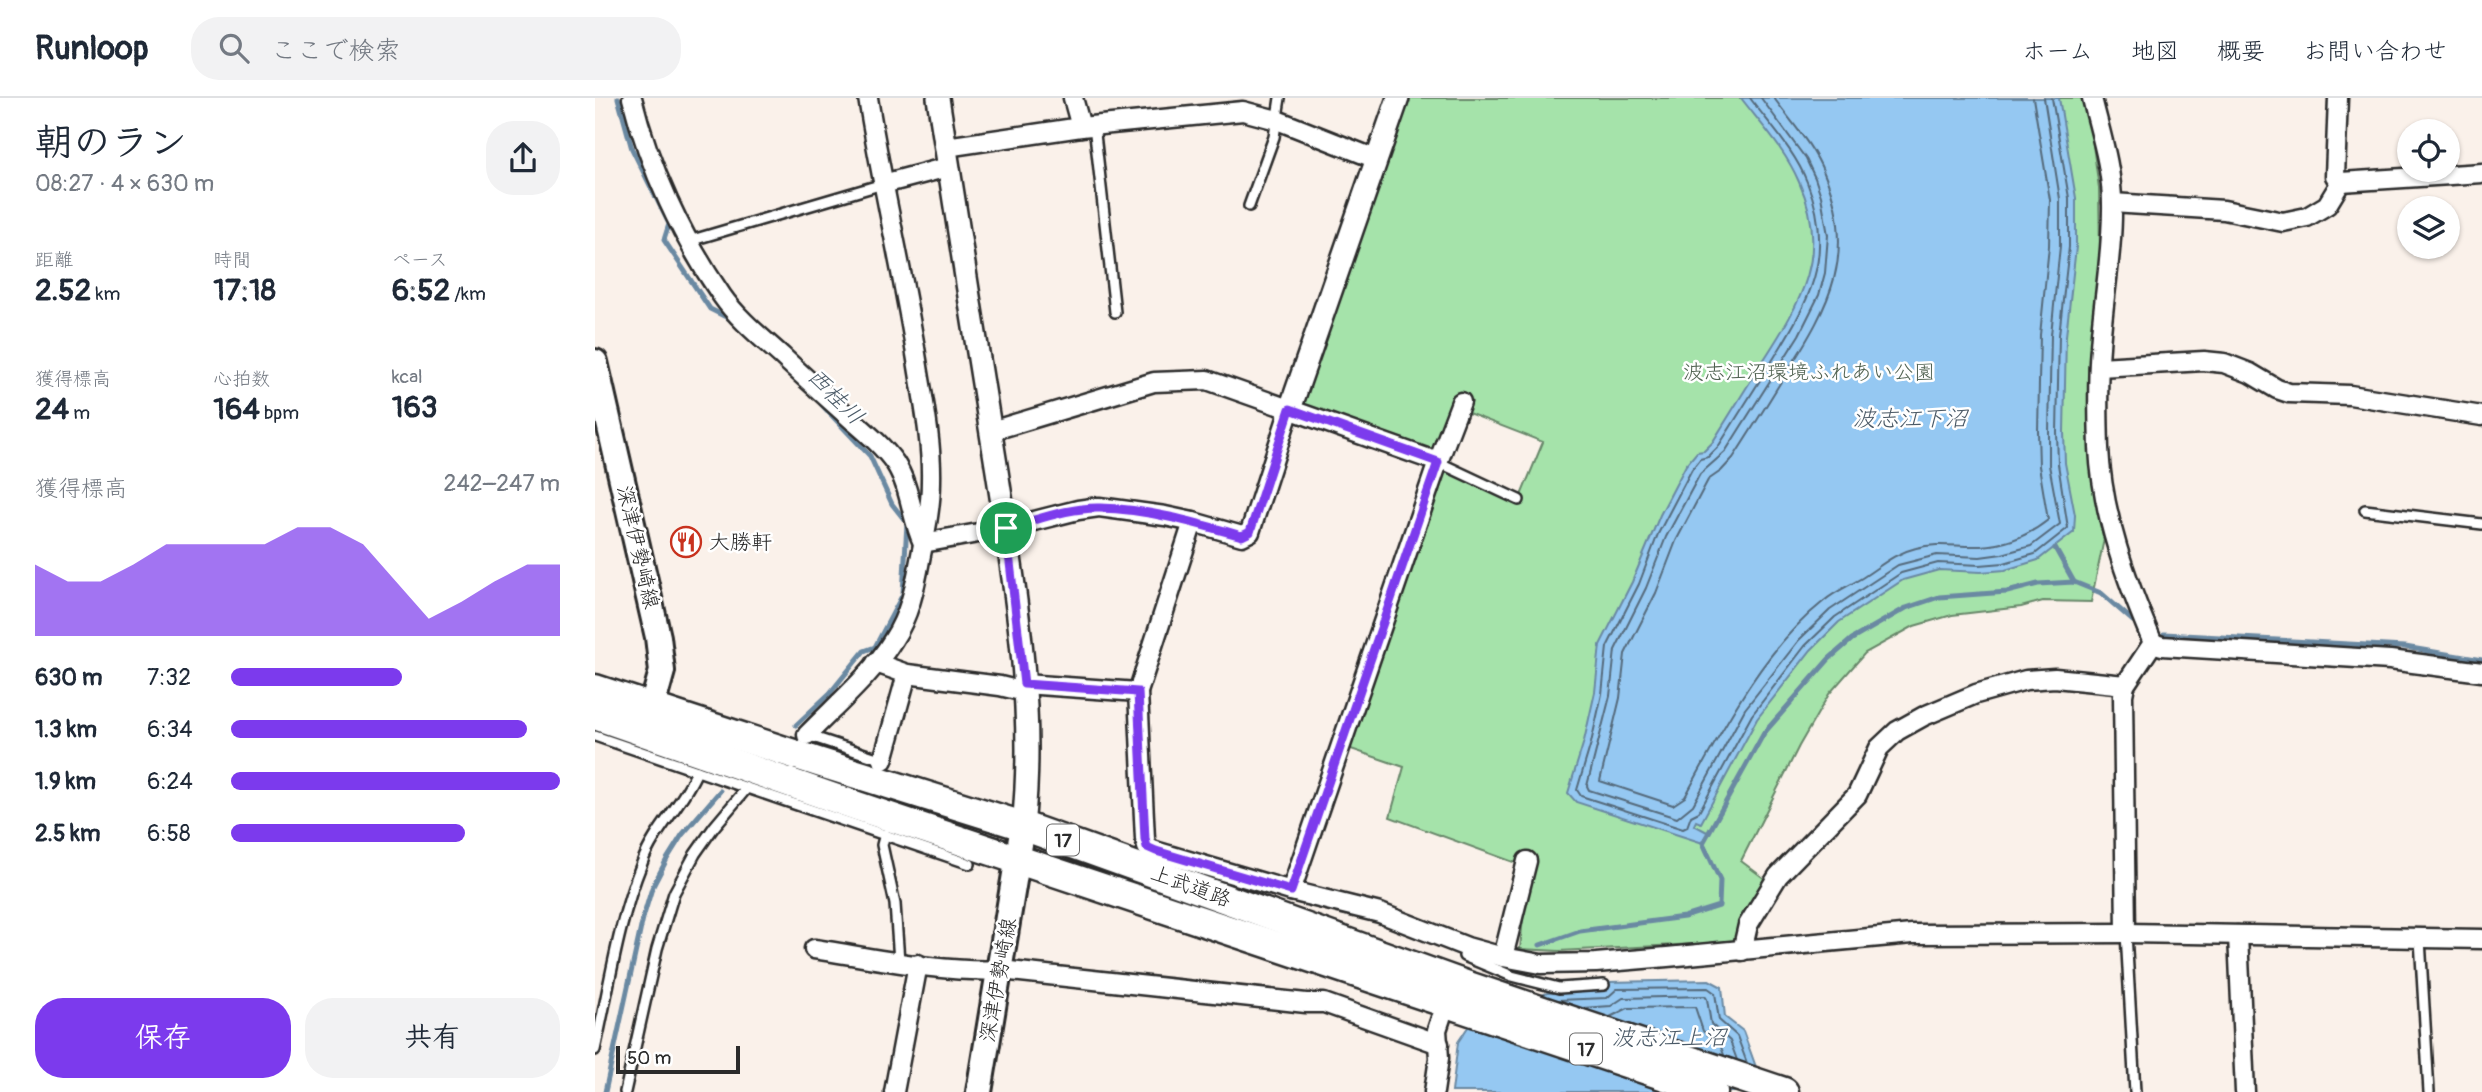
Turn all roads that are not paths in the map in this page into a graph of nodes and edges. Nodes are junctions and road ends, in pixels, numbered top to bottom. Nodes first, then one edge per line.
1 (632, 98) edge
2 (867, 98) edge
3 (938, 98) edge
4 (1073, 98) edge
5 (1280, 98) edge
6 (1398, 98) edge
7 (2092, 98) edge
8 (2338, 98) edge
9 (1277, 120) junction
10 (1088, 126) junction
11 (947, 157) junction
12 (1375, 159) junction
13 (2482, 173) edge
14 (2341, 182) junction
15 (883, 184) junction
16 (2112, 203) junction
17 (1249, 206) dead end
18 (689, 241) junction
19 (1115, 312) dead end
20 (595, 362) edge
21 (2099, 368) junction
22 (1461, 402) dead end
23 (1290, 409) junction
24 (2482, 416) edge
25 (991, 431) junction
26 (1438, 462) junction
27 (1520, 500) dead end
28 (2365, 510) dead end
29 (1193, 522) junction
30 (2482, 524) edge
31 (1006, 528) junction
32 (923, 543) junction
33 (2153, 643) junction
34 (876, 663) junction
35 (2482, 672) edge
36 (907, 674) junction
37 (2125, 685) junction
38 (1025, 688) junction
39 (595, 689) edge
40 (1138, 692) junction
41 (595, 715) edge
42 (649, 720) junction
43 (807, 735) joint
44 (595, 736) edge
45 (822, 753) junction
46 (883, 760) joint
47 (697, 771) junction
48 (746, 789) junction
49 (853, 814) junction
50 (1023, 826) junction
51 (885, 834) junction
52 (1018, 859) junction
53 (1151, 860) junction
54 (1527, 861) dead end
55 (970, 864) dead end
56 (1291, 891) junction
57 (2126, 933) junction
58 (2238, 935) junction
59 (2420, 939) junction
60 (2482, 939) edge
61 (814, 949) dead end
62 (1742, 951) junction
63 (1503, 957) junction
64 (899, 961) junction
65 (918, 964) junction
66 (1000, 970) junction
67 (1460, 979) junction
68 (1604, 985) dead end
69 (1439, 1044) junction
70 (595, 1050) edge
71 (625, 1092) edge
72 (894, 1092) edge
73 (979, 1092) edge
74 (1434, 1092) edge
75 (1713, 1092) edge
76 (1784, 1092) edge
77 (2135, 1092) edge
78 (2245, 1092) edge
79 (2429, 1092) edge

1 - 18 street
2 - 15 street
3 - 11 street
4 - 10 street
5 - 9 lane
6 - 12 street
7 - 16 street
8 - 14 street
9 - 10 street
9 - 12 street
9 - 17 lane
10 - 11 street
10 - 19 lane
11 - 15 street
11 - 25 street
12 - 23 street
13 - 14 street
14 - 16 street
15 - 18 lane
15 - 32 street
16 - 21 street
18 - 32 street
20 - 42 main road, 深津伊勢崎線
21 - 24 street
21 - 33 street
22 - 26 street
23 - 25 street
23 - 26 street
23 - 29 street
25 - 31 street
26 - 27 lane
26 - 56 street
28 - 30 lane
29 - 31 street
29 - 40 street
31 - 32 street
31 - 38 street
32 - 34 street
33 - 35 street
33 - 37 street
34 - 36 street
34 - 43 street
36 - 38 street
36 - 46 street
37 - 57 street
37 - 62 street
38 - 40 street
38 - 50 street
39 - 42 highway, 上武道路 / 17
40 - 53 street
41 - 42 highway, 上武道路 / 17
42 - 45 highway, 上武道路 / 17
42 - 49 highway, 上武道路 / 17
43 - 45 lane
44 - 47 lane
45 - 46 lane
45 - 50 highway, 上武道路 / 17
47 - 48 lane
47 - 70 lane
48 - 49 lane
48 - 71 lane
49 - 51 lane
49 - 52 highway, 上武道路 / 17
50 - 52 main road, 深津伊勢崎線
50 - 53 highway, 上武道路 / 17
51 - 55 lane
51 - 64 lane
52 - 66 main road, 深津伊勢崎線
52 - 67 highway, 上武道路 / 17
53 - 56 street
53 - 67 highway, 上武道路 / 17
54 - 63 street
56 - 67 street
57 - 58 street
57 - 62 street
57 - 77 lane
58 - 59 street
58 - 78 street
59 - 60 street
59 - 79 lane
61 - 64 street
62 - 63 street
63 - 67 street
64 - 65 street
65 - 66 street
65 - 72 street
66 - 69 street
66 - 73 main road, 深津伊勢崎線
67 - 68 lane
67 - 69 street
67 - 75 highway, 上武道路 / 17
67 - 76 highway, 上武道路 / 17
69 - 74 street

